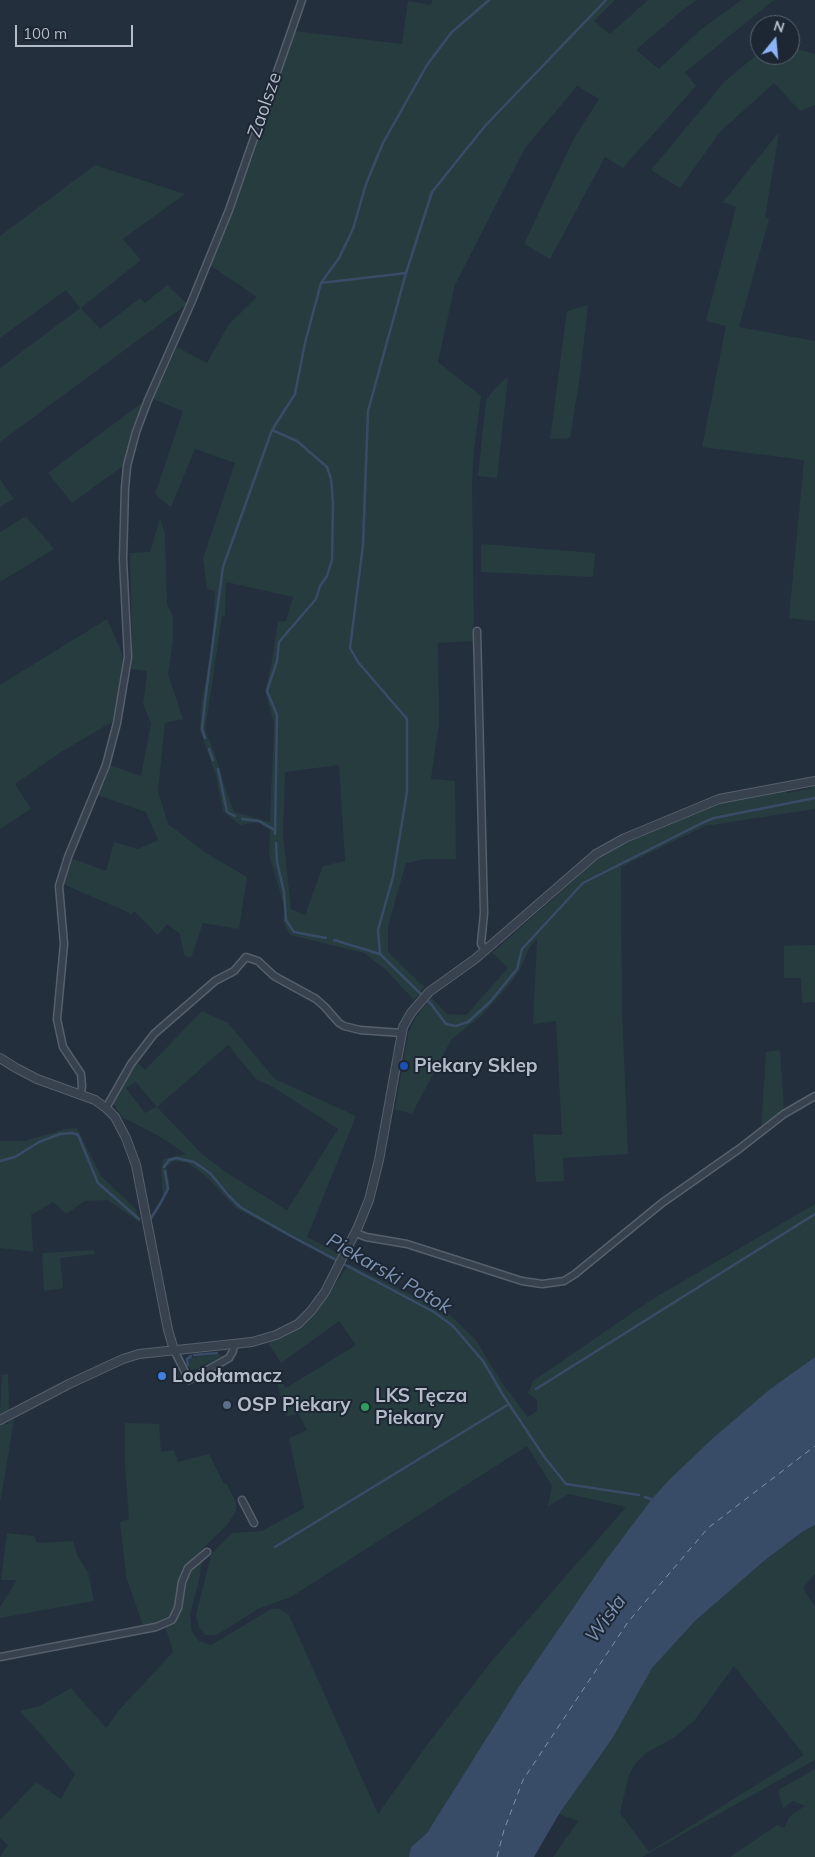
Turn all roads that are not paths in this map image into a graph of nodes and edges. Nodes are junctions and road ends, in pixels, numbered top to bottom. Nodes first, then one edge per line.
1 (302, 0) edge
2 (477, 632) dead end
3 (815, 781) edge
4 (486, 950) junction
5 (402, 1033) junction
6 (0, 1058) edge
7 (81, 1094) junction
8 (815, 1096) edge
9 (106, 1108) junction
10 (356, 1233) junction
11 (234, 1344) junction
12 (174, 1350) junction
13 (0, 1420) edge
14 (242, 1500) dead end
15 (254, 1522) dead end
16 (207, 1552) dead end
17 (0, 1657) edge

1 - 7 street, Zaolsze
2 - 4 street
3 - 4 street
4 - 5 street
5 - 9 street
5 - 10 street
6 - 7 street
7 - 9 street
8 - 10 street
9 - 12 street
10 - 11 street
11 - 12 street
11 - 12 street
12 - 13 street
14 - 15 street
16 - 17 street

